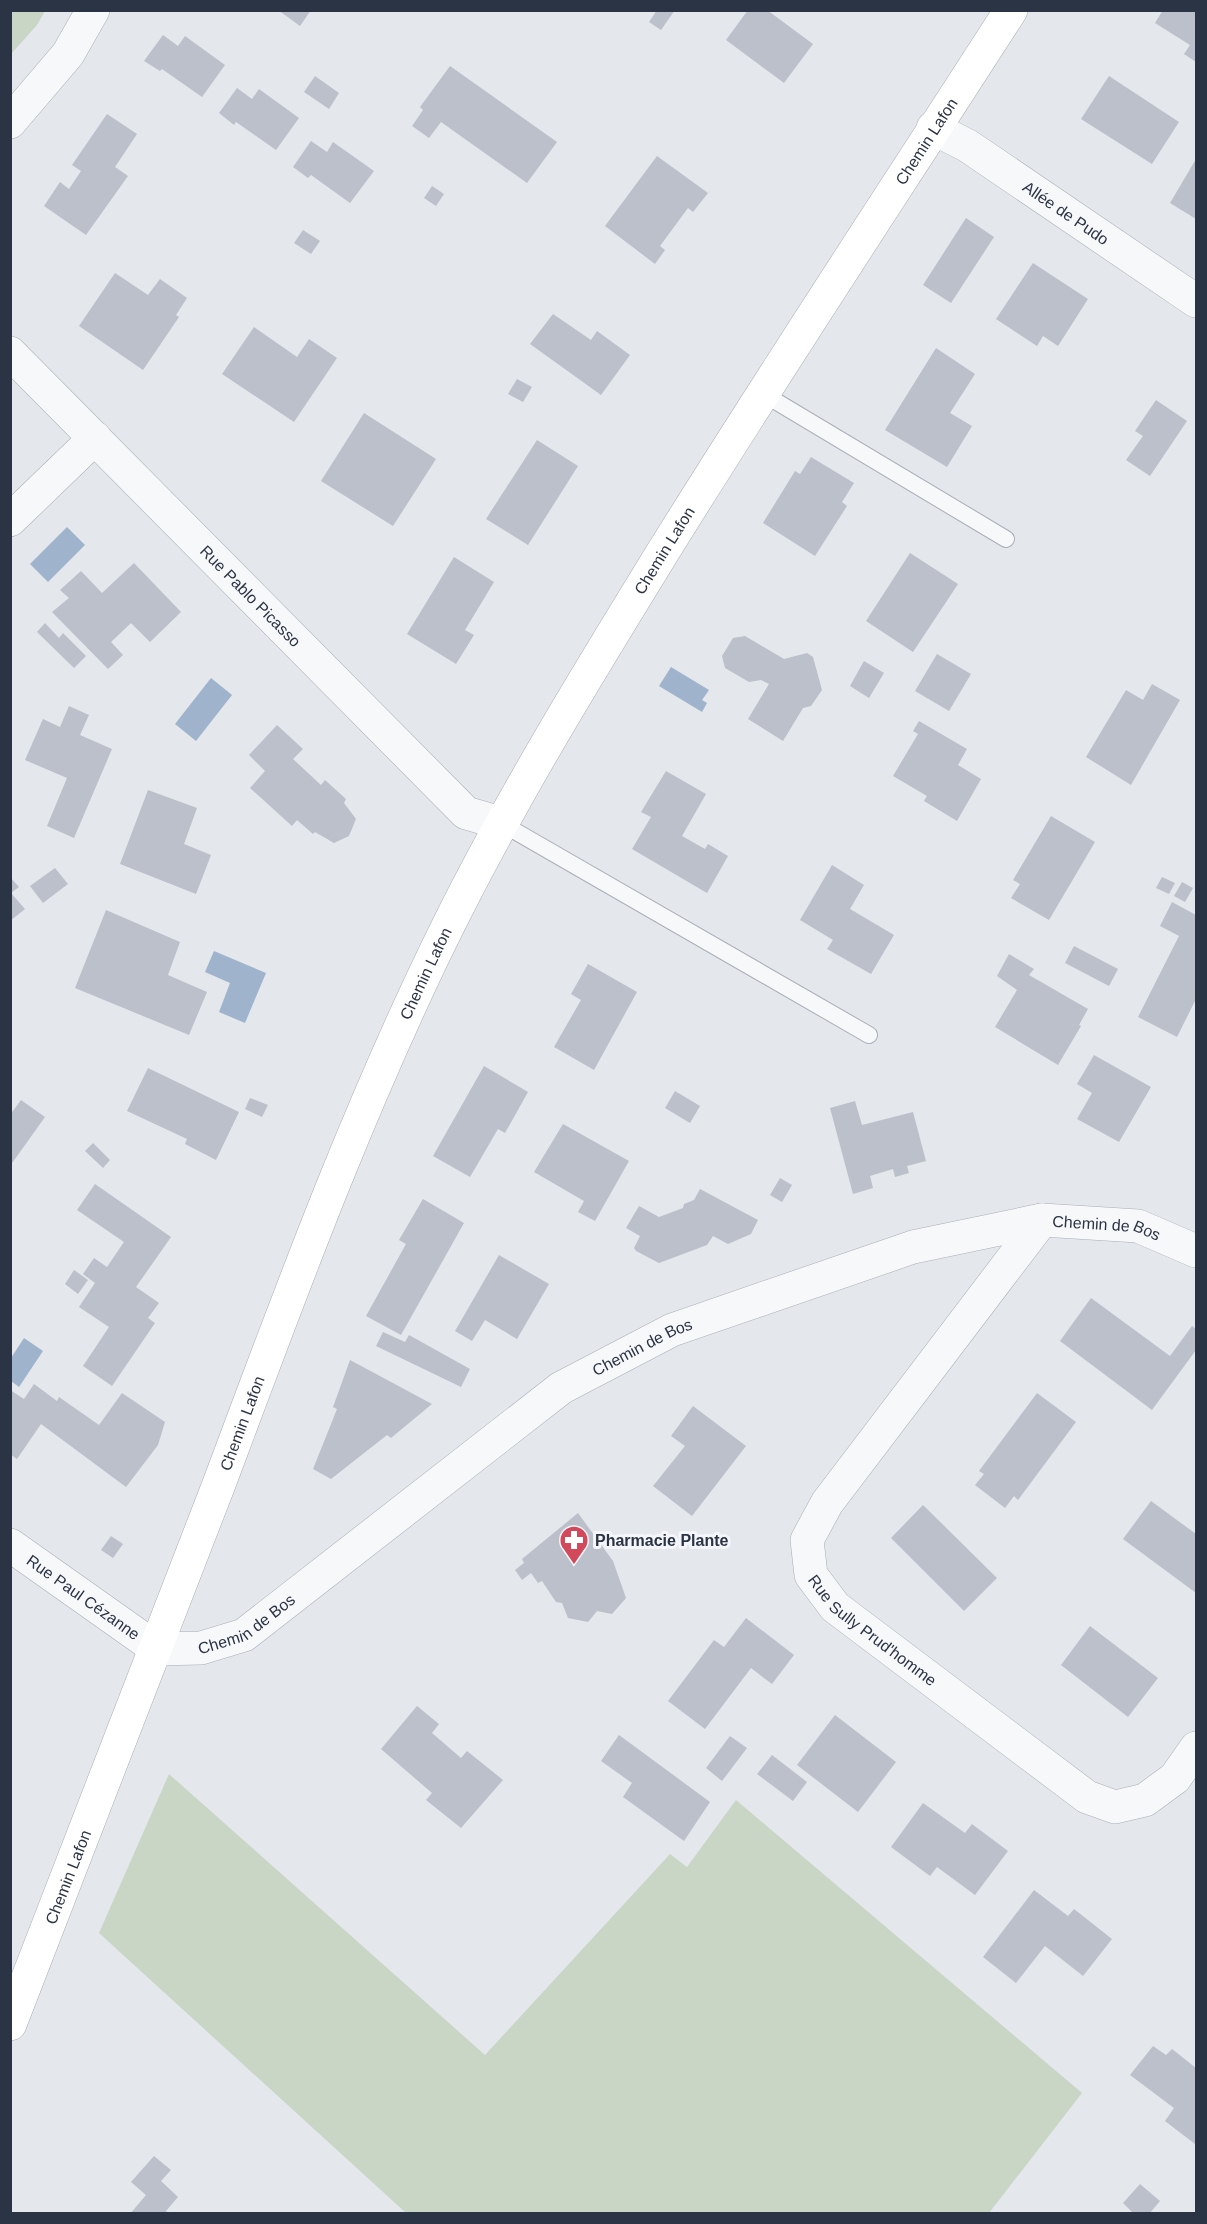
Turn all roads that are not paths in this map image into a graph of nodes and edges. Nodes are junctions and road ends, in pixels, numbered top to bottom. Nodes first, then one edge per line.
1 (93, 10) edge
2 (1011, 10) edge
3 (10, 122) edge
4 (933, 128) junction
5 (1197, 302) edge
6 (10, 353) edge
7 (762, 393) junction
8 (95, 438) junction
9 (10, 520) edge
10 (1006, 539) dead end
11 (501, 823) junction
12 (869, 1035) dead end
13 (1041, 1220) junction
14 (1197, 1251) edge
15 (10, 1545) edge
16 (157, 1649) junction
17 (1197, 1748) edge
18 (10, 2024) edge

1 - 3 street
2 - 4 street, Chemin Lafon
4 - 5 street, Allée de Pudo
4 - 7 street, Chemin Lafon
6 - 8 street, Rue Pablo Picasso
7 - 10 lane
7 - 11 street, Chemin Lafon
8 - 9 street
8 - 11 street, Rue Pablo Picasso
11 - 12 lane
11 - 16 street, Chemin Lafon
13 - 14 street, Chemin de Bos
13 - 16 street, Chemin de Bos
13 - 17 street, Rue Sully Prud'homme
15 - 16 street, Rue Paul Cézanne
16 - 18 street, Chemin Lafon

